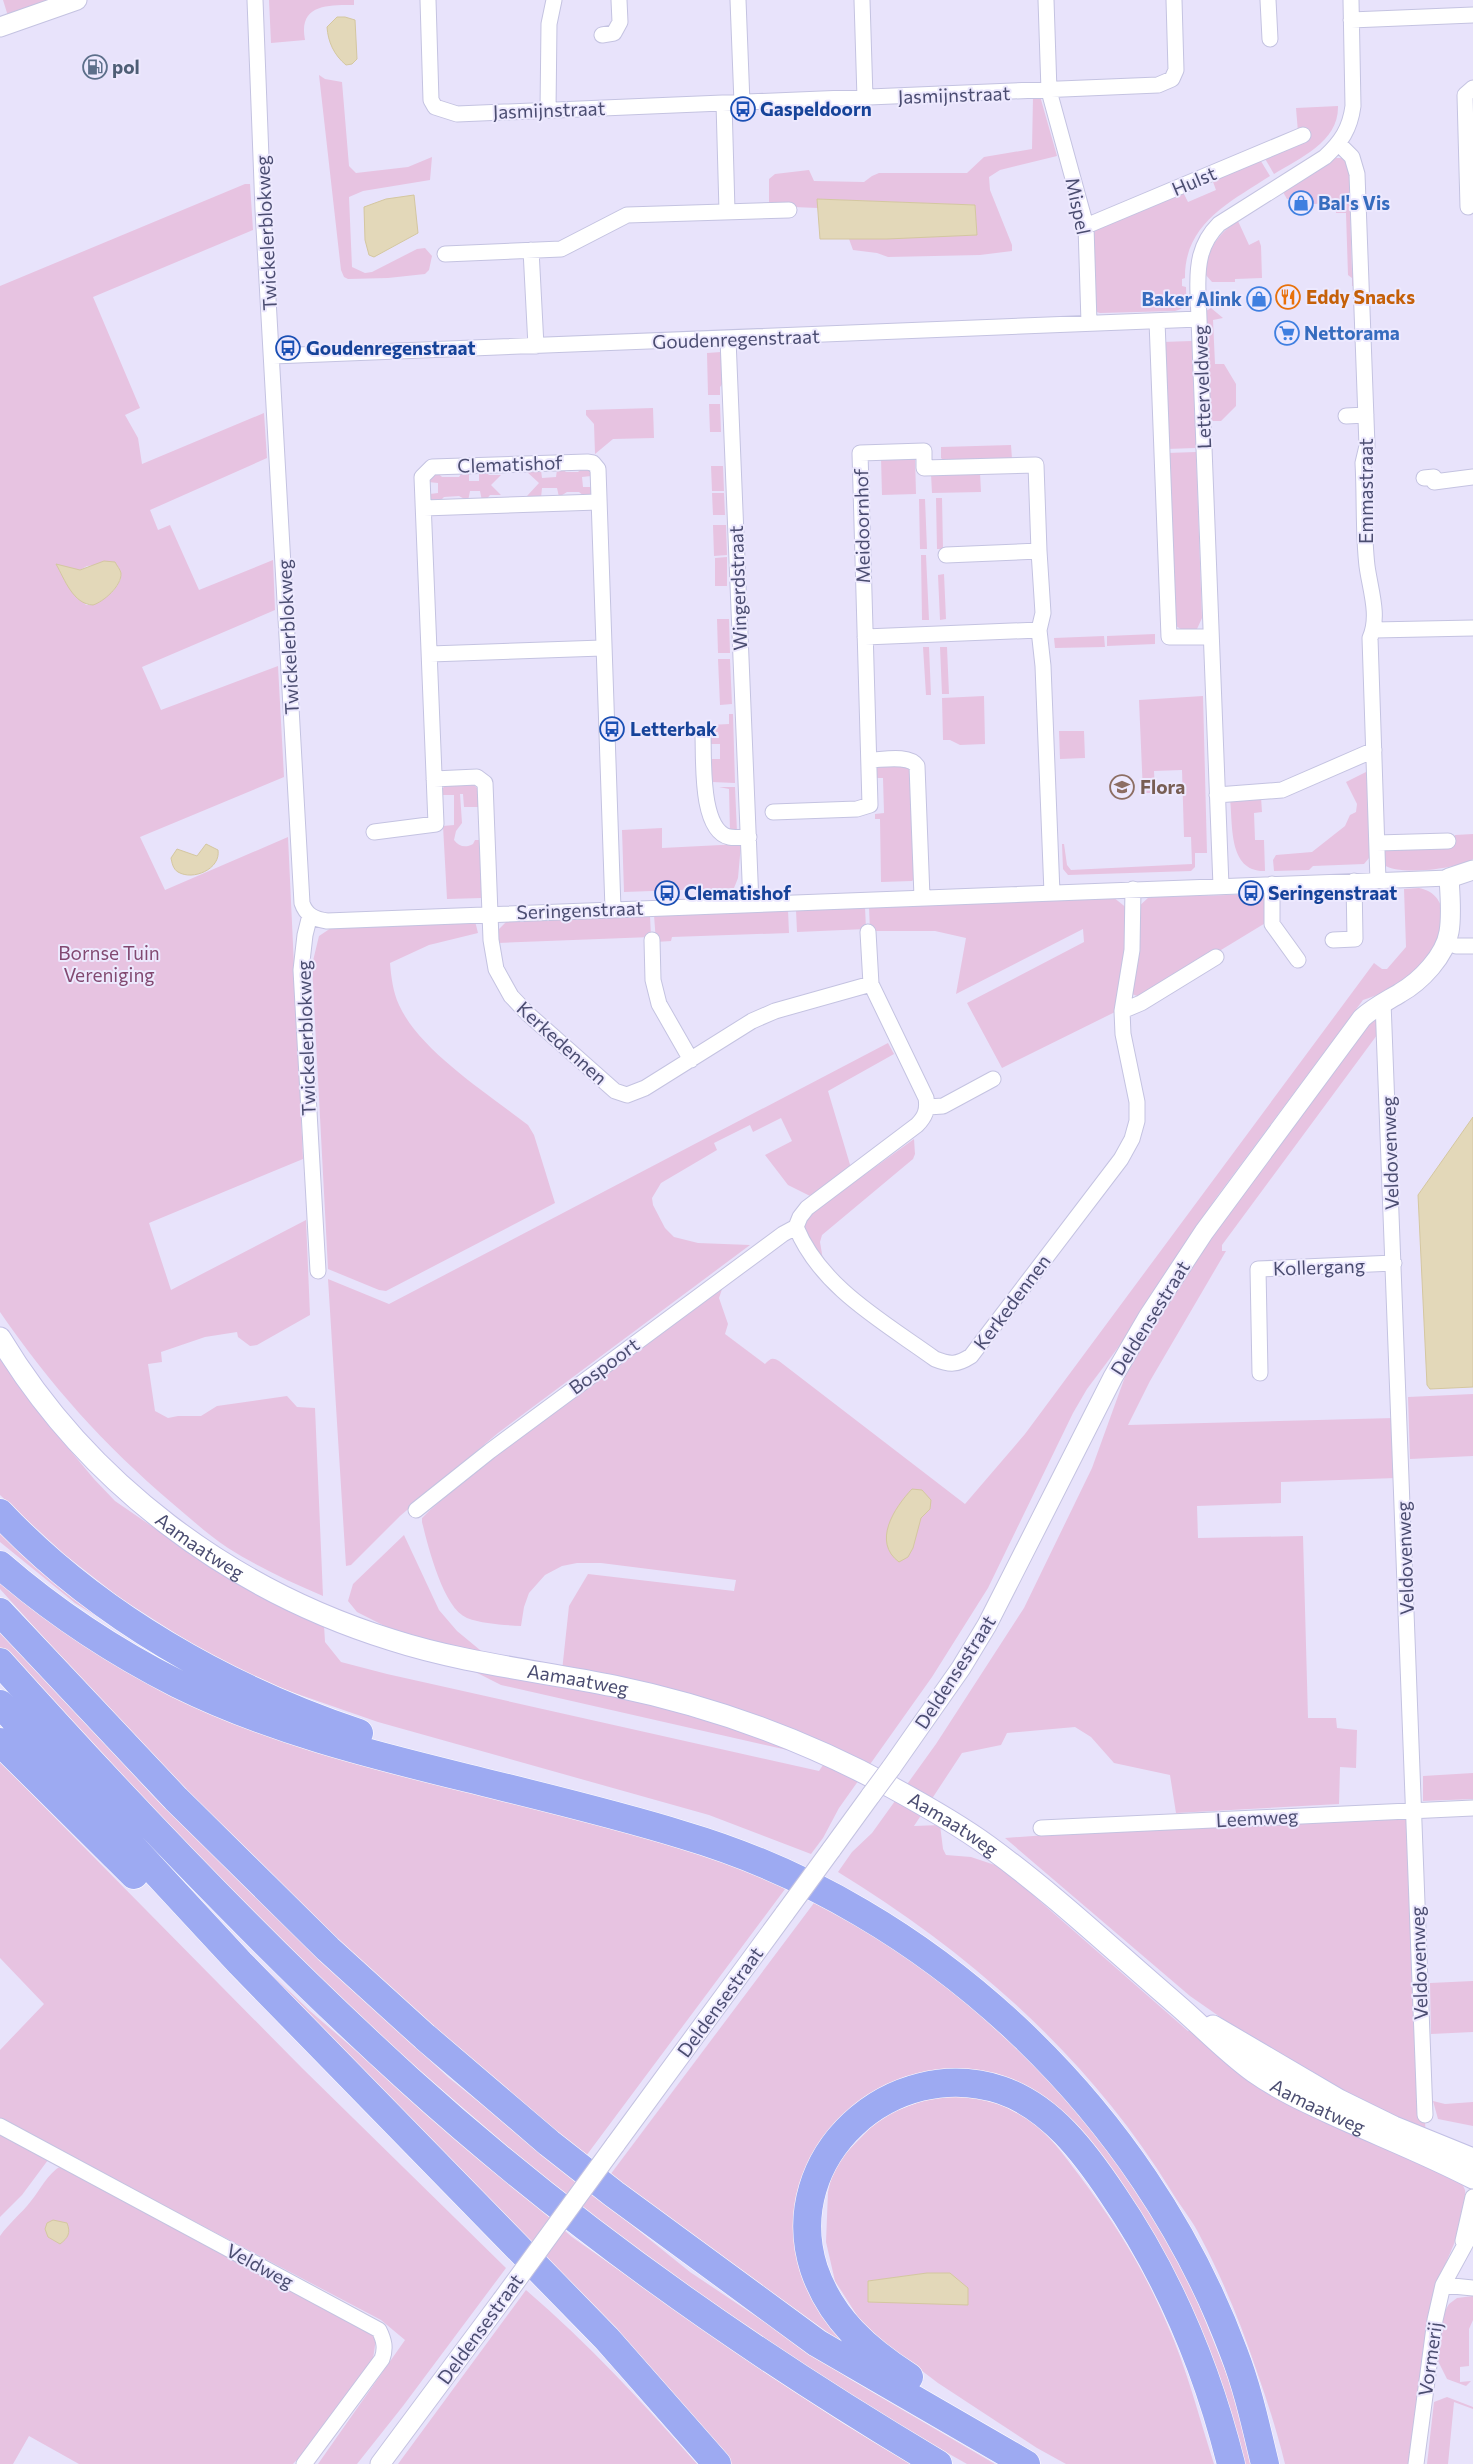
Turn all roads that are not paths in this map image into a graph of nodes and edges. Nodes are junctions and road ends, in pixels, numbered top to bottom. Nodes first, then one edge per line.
1 (77, 0) edge
2 (256, 0) edge
3 (428, 0) edge
4 (554, 0) edge
5 (619, 0) edge
6 (738, 0) edge
7 (862, 0) edge
8 (1046, 0) edge
9 (1174, 0) edge
10 (1268, 0) edge
11 (1351, 0) edge
12 (1473, 15) edge
13 (1352, 20) junction
14 (0, 27) edge
15 (602, 35) dead end
16 (1270, 38) dead end
17 (1473, 88) edge
18 (1049, 91) junction
19 (865, 98) junction
20 (724, 103) junction
21 (742, 103) junction
22 (548, 110) junction
23 (1303, 135) dead end
24 (1339, 144) junction
25 (1468, 207) dead end
26 (789, 210) dead end
27 (727, 211) junction
28 (1086, 226) junction
29 (531, 250) junction
30 (445, 254) dead end
31 (1199, 319) junction
32 (1157, 321) junction
33 (1089, 324) junction
34 (728, 339) junction
35 (536, 346) junction
36 (272, 356) junction
37 (1366, 415) junction
38 (1346, 416) dead end
39 (1473, 477) edge
40 (1424, 478) dead end
41 (598, 502) junction
42 (424, 508) junction
43 (1039, 551) junction
44 (946, 554) dead end
45 (1473, 628) edge
46 (1039, 630) junction
47 (1374, 630) junction
48 (865, 637) junction
49 (1211, 637) junction
50 (602, 648) junction
51 (430, 654) junction
52 (703, 737) dead end
53 (1374, 750) junction
54 (870, 760) junction
55 (434, 779) junction
56 (1217, 795) junction
57 (773, 812) dead end
58 (374, 832) dead end
59 (749, 837) junction
60 (1448, 841) dead end
61 (1377, 843) junction
62 (1473, 870) edge
63 (1449, 878) junction
64 (1354, 881) junction
65 (1378, 881) junction
66 (1272, 884) junction
67 (1221, 886) junction
68 (1133, 889) junction
69 (1052, 893) junction
70 (922, 897) junction
71 (752, 904) junction
72 (613, 909) junction
73 (490, 913) junction
74 (310, 915) junction
75 (868, 932) dead end
76 (652, 940) dead end
77 (1333, 940) dead end
78 (1447, 942) junction
79 (1473, 946) edge
80 (1216, 957) dead end
81 (1298, 960) dead end
82 (871, 984) junction
83 (1383, 1002) junction
84 (1122, 1011) junction
85 (691, 1060) junction
86 (993, 1079) dead end
87 (928, 1107) junction
88 (796, 1227) junction
89 (1394, 1263) junction
90 (318, 1271) dead end
91 (0, 1338) edge
92 (1260, 1373) dead end
93 (416, 1510) dead end
94 (0, 1513) edge
95 (0, 1565) edge
96 (0, 1612) edge
97 (0, 1662) edge
98 (0, 1704) edge
99 (0, 1742) edge
100 (466, 1778) junction
101 (1473, 1808) edge
102 (1414, 1811) junction
103 (1041, 1828) dead end
104 (240, 1963) junction
105 (1180, 2007) junction
106 (1425, 2115) dead end
107 (0, 2126) edge
108 (1473, 2159) edge
109 (1473, 2178) edge
110 (1473, 2197) edge
111 (1473, 2230) edge
112 (1462, 2247) junction
113 (1443, 2285) junction
114 (1473, 2288) edge
115 (304, 2464) edge
116 (380, 2464) edge
117 (717, 2464) edge
118 (938, 2464) edge
119 (1026, 2464) edge
120 (1037, 2464) edge
121 (1231, 2464) edge
122 (1265, 2464) edge
123 (1416, 2464) edge

1 - 14 street
2 - 36 street, Twickelerblokweg
3 - 22 street, Jasmijnstraat
4 - 22 street
5 - 15 street
6 - 21 street
7 - 19 street
8 - 18 street, Mispel
9 - 18 street, Jasmijnstraat
10 - 16 street
11 - 13 street, Letterveldweg
12 - 13 street
13 - 24 street, Letterveldweg
17 - 25 street
18 - 19 street, Jasmijnstraat
18 - 28 street, Mispel
19 - 21 street, Jasmijnstraat
20 - 21 street, Jasmijnstraat
20 - 22 street, Jasmijnstraat
20 - 27 street
23 - 28 street, Hulst
24 - 31 street, Letterveldweg
24 - 37 street, Emmastraat
26 - 27 street
27 - 29 street
28 - 33 street, Mispel
29 - 30 street
29 - 35 street
31 - 32 street, Goudenregenstraat
31 - 49 street, Letterveldweg
32 - 33 street, Goudenregenstraat
32 - 49 street
33 - 34 street, Goudenregenstraat
34 - 35 street, Goudenregenstraat
34 - 59 street, Wingerdstraat
35 - 36 street, Goudenregenstraat
36 - 74 street, Twickelerblokweg
37 - 38 street
37 - 47 street, Emmastraat
39 - 40 street
41 - 42 street
41 - 42 street, Clematishof
41 - 50 street, Clematishof
42 - 51 street, Clematishof
43 - 44 street
43 - 46 street, Meidoornhof
43 - 48 street, Meidoornhof
45 - 47 street
46 - 48 street
46 - 69 street, Meidoornhof
47 - 53 street, Emmastraat
48 - 54 street, Meidoornhof
49 - 56 street, Letterveldweg
50 - 51 street
50 - 72 street, Clematishof
51 - 55 street, Clematishof
52 - 59 street
53 - 56 street
53 - 61 street, Emmastraat
54 - 57 street, Meidoornhof
54 - 70 street
55 - 58 street, Clematishof
55 - 73 street
56 - 67 street, Letterveldweg
59 - 71 street, Wingerdstraat
60 - 61 street
61 - 65 street, Emmastraat
62 - 63 street
63 - 65 street, Seringenstraat
63 - 78 street, Deldensestraat
64 - 65 street, Seringenstraat
64 - 66 street, Seringenstraat
64 - 77 street
66 - 67 street, Seringenstraat
66 - 81 street
67 - 68 street, Seringenstraat
68 - 69 street, Seringenstraat
68 - 84 street, Kerkedennen
69 - 70 street, Seringenstraat
70 - 71 street, Seringenstraat
71 - 72 street, Seringenstraat
72 - 73 street, Seringenstraat
73 - 74 street, Seringenstraat
73 - 85 street, Kerkedennen
74 - 90 street, Twickelerblokweg
75 - 82 street
76 - 85 street
78 - 79 street
78 - 83 street, Deldensestraat
80 - 84 street
82 - 85 street, Kerkedennen
82 - 87 street
83 - 89 street, Veldovenweg
83 - 116 street, Deldensestraat, bridge
84 - 88 street, Kerkedennen
86 - 87 street
87 - 88 street
88 - 93 street, Bospoort
89 - 92 street, Kollergang
89 - 102 street, Veldovenweg
91 - 105 main road, Aamaatweg
94 - 100 highway
95 - 100 highway
96 - 119 highway
97 - 118 highway
98 - 104 highway
99 - 104 highway
100 - 122 highway
101 - 102 street, Leemweg
102 - 103 street, Leemweg
102 - 106 street, Veldovenweg
104 - 117 highway
105 - 108 main road, Aamaatweg
105 - 109 main road, Aamaatweg
107 - 115 street, Veldweg
110 - 112 street
111 - 112 street
112 - 113 street, Vormerij
113 - 114 street
113 - 123 street, Vormerij
120 - 121 highway

